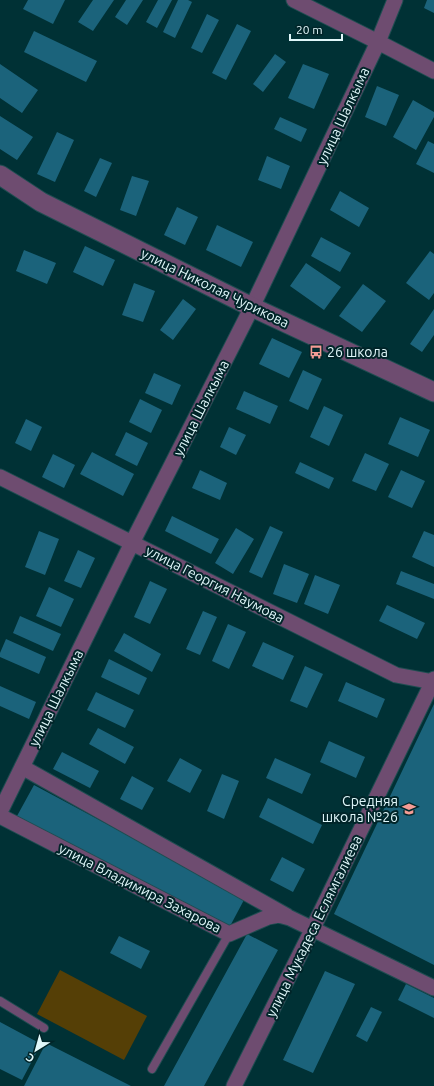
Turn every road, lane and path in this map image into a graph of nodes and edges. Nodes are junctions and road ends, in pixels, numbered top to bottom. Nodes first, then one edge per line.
1 (294, 0) edge
2 (395, 0) edge
3 (378, 42) junction
4 (434, 71) edge
5 (0, 174) edge
6 (252, 307) junction
7 (434, 392) edge
8 (0, 477) edge
9 (132, 543) junction
10 (433, 680) edge
11 (22, 767) junction
12 (5, 792) edge
13 (0, 812) edge
14 (0, 816) edge
15 (290, 918) junction
16 (313, 928) junction
17 (229, 934) junction
18 (434, 988) edge
19 (0, 1001) edge
20 (44, 1028) dead end
21 (152, 1069) dead end
22 (234, 1086) edge

1 - 3 street
2 - 3 street, улица Шалкыма
3 - 4 street
3 - 6 street, улица Шалкыма
5 - 6 street, улица Николая Чурикова
6 - 7 street, улица Николая Чурикова
6 - 9 street, улица Шалкыма
8 - 9 street, улица Георгия Наумова
9 - 10 street, улица Георгия Наумова
9 - 11 street, улица Шалкыма
10 - 16 street, улица Мукадеса Еслямгалиева
11 - 12 street, улица Шалкыма
11 - 15 street
12 - 13 street, улица Шалкыма
14 - 17 street, улица Владимира Захарова
15 - 16 street, улица Владимира Захарова
15 - 17 street, улица Владимира Захарова
16 - 18 street, улица Владимира Захарова
16 - 22 street, улица Мукадеса Еслямгалиева
17 - 21 lane
19 - 20 lane

